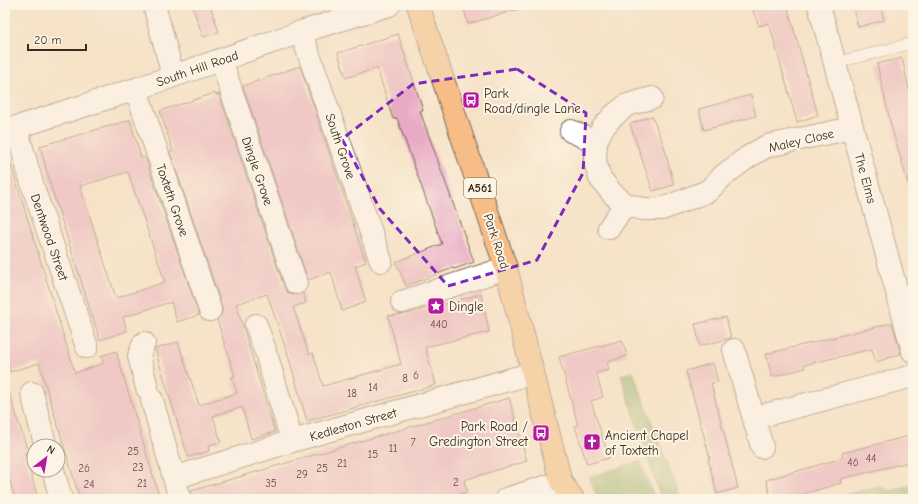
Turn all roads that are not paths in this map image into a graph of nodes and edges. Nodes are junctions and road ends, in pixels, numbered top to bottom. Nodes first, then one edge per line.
1 (154, 5) edge
2 (389, 5) edge
3 (418, 5) edge
4 (819, 5) edge
5 (301, 32) junction
6 (913, 43) edge
7 (220, 60) junction
8 (835, 63) junction
9 (173, 75) junction
10 (136, 89) junction
11 (652, 98) dead end
12 (852, 128) junction
13 (10, 129) edge
14 (571, 131) dead end
15 (596, 142) junction
16 (625, 204) junction
17 (609, 228) dead end
18 (381, 261) dead end
19 (506, 268) junction
20 (296, 283) dead end
21 (402, 302) dead end
22 (210, 310) dead end
23 (256, 325) dead end
24 (87, 347) dead end
25 (141, 349) dead end
26 (734, 350) dead end
27 (913, 351) edge
28 (533, 373) junction
29 (913, 376) edge
30 (32, 393) dead end
31 (754, 418) junction
32 (43, 438) edge
33 (292, 441) junction
34 (762, 447) dead end
35 (54, 478) edge
36 (174, 478) junction
37 (564, 493) edge
38 (61, 499) edge
39 (180, 499) edge
40 (506, 499) edge

1 - 9 street
2 - 5 street, South Hill Road
3 - 19 highway, Park Road / A561
4 - 8 street, The Elms
5 - 7 street, South Hill Road
5 - 18 street, South Grove
6 - 8 lane
7 - 9 street, South Hill Road
7 - 20 street, Dingle Grove
8 - 12 street, The Elms
9 - 10 street, South Hill Road
10 - 13 street, South Hill Road
10 - 22 street, Toxteth Grove
11 - 15 street, Maley Close
12 - 16 street, Maley Close
12 - 27 street, The Elms
13 - 24 street, Dentwood Street
14 - 15 street
15 - 16 street, Maley Close
16 - 17 street
19 - 21 street
19 - 28 highway, Park Road / A561
23 - 33 street
25 - 36 street
26 - 31 street
28 - 33 street, Kedleston Street
28 - 37 highway, Park Road / A561
29 - 31 street
30 - 32 street
31 - 34 street
33 - 36 street, Kedleston Street
35 - 38 street
36 - 39 street
37 - 40 street

